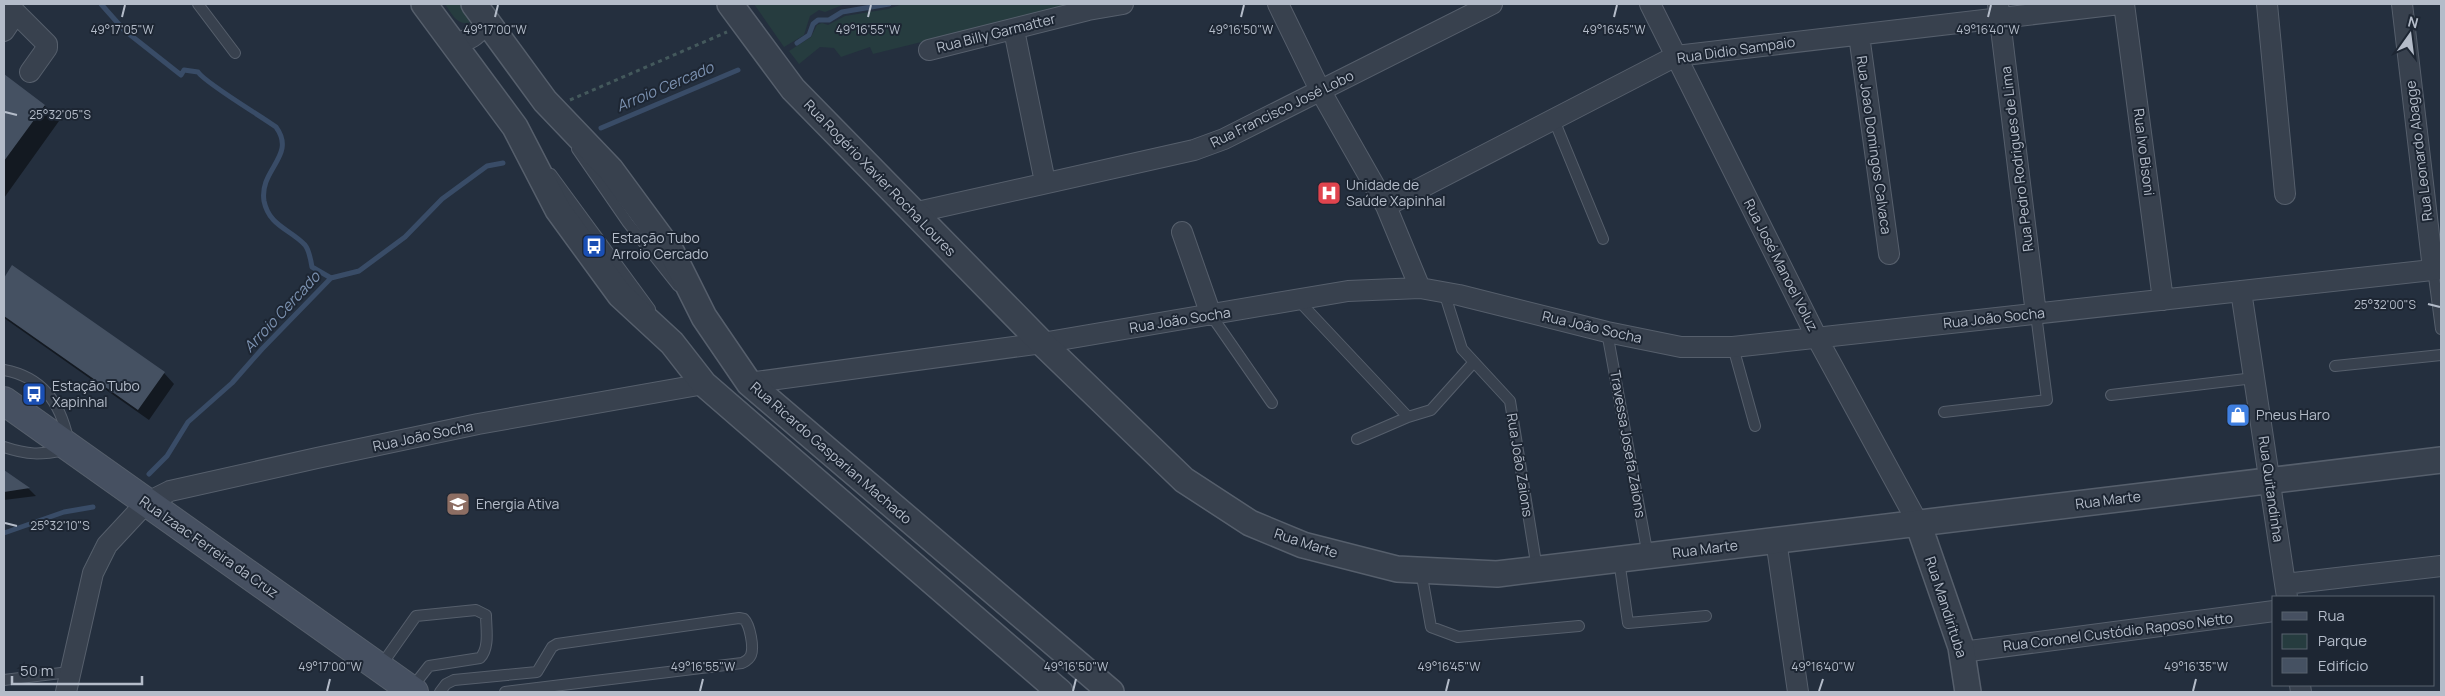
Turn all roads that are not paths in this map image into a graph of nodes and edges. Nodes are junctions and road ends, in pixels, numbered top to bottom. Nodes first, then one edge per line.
1 (198, 4) edge
2 (424, 4) edge
3 (730, 4) edge
4 (1122, 4) edge
5 (1278, 4) edge
6 (1489, 4) edge
7 (1650, 4) edge
8 (2120, 4) edge
9 (2124, 4) edge
10 (2267, 4) edge
11 (2402, 4) edge
12 (12, 9) edge
13 (1999, 11) edge
14 (481, 13) edge
15 (1014, 30) junction
16 (4, 31) edge
17 (1859, 35) junction
18 (452, 42) junction
19 (929, 50) dead end
20 (235, 54) dead end
21 (1676, 56) junction
22 (30, 72) dead end
23 (1320, 90) junction
24 (1554, 120) junction
25 (1045, 182) junction
26 (2285, 194) dead end
27 (1386, 206) junction
28 (913, 213) junction
29 (1182, 232) dead end
30 (1603, 239) dead end
31 (1889, 254) dead end
32 (2437, 269) edge
33 (1420, 288) junction
34 (2241, 291) junction
35 (1444, 292) junction
36 (1298, 300) junction
37 (2163, 300) junction
38 (2036, 314) junction
39 (1211, 315) junction
40 (2441, 329) edge
41 (1607, 332) junction
42 (1817, 338) junction
43 (1042, 342) junction
44 (1733, 347) junction
45 (2441, 354) edge
46 (1474, 362) junction
47 (2335, 366) dead end
48 (4, 370) edge
49 (2254, 378) junction
50 (749, 383) junction
51 (704, 384) junction
52 (2111, 395) dead end
53 (4, 402) edge
54 (1272, 404) dead end
55 (1944, 412) dead end
56 (1408, 417) junction
57 (1755, 426) dead end
58 (1357, 439) dead end
59 (4, 447) edge
60 (70, 449) junction
61 (2441, 460) edge
62 (2270, 481) junction
63 (146, 503) junction
64 (1918, 523) junction
65 (1776, 540) junction
66 (1648, 556) junction
67 (1619, 559) junction
68 (2441, 566) edge
69 (1537, 569) junction
70 (1420, 570) junction
71 (2286, 591) edge
72 (2272, 611) edge
73 (1706, 616) dead end
74 (1579, 626) dead end
75 (1962, 652) junction
76 (380, 667) junction
77 (69, 672) junction
78 (4, 680) edge
79 (412, 691) edge
80 (66, 692) edge
81 (440, 692) edge
82 (506, 692) edge
83 (1060, 692) edge
84 (1111, 692) edge
85 (1798, 692) edge
86 (1968, 692) edge

1 - 20 lane
2 - 18 street
3 - 28 street, Rua Rogério Xavier Rocha Loures
4 - 15 street, Rua Billy Garmatter
5 - 23 street
6 - 23 street, Rua Francisco José Lobo
7 - 21 street, Rua José Manoel Voluz
8 - 13 street, Rua Didio Sampaio
9 - 37 street, Rua Ivo Bisoni
10 - 26 street
11 - 32 street, Rua Leonardo Abagge
12 - 16 street
12 - 22 street
13 - 17 street, Rua Didio Sampaio
13 - 38 street, Rua Pedro Rodrigues de Lima
14 - 18 street
14 - 50 street, Rua Ricardo Gasparian Machado
15 - 19 street, Rua Billy Garmatter
15 - 25 street
17 - 21 street, Rua Didio Sampaio
17 - 31 street, Rua Joao Domingos Calvaca
18 - 51 street
21 - 24 street, Rua Didio Sampaio
21 - 42 street, Rua José Manoel Voluz
23 - 25 street, Rua Francisco José Lobo
23 - 27 street
24 - 27 street, Rua Didio Sampaio
24 - 30 lane
25 - 28 street, Rua Francisco José Lobo
27 - 33 street
28 - 43 street, Rua Rogério Xavier Rocha Loures
29 - 39 street
32 - 34 street, Rua João Socha
32 - 40 lane, Rua Leonardo Abagge
33 - 35 street, Rua João Socha
33 - 36 street, Rua João Socha
34 - 37 street, Rua João Socha
34 - 49 street, Rua Quitandinha
35 - 41 street, Rua João Socha
35 - 46 lane, Rua João Zaions
36 - 39 street, Rua João Socha
36 - 56 lane
37 - 38 street, Rua João Socha
38 - 42 street, Rua João Socha
38 - 55 lane
39 - 43 street, Rua João Socha
39 - 54 lane
41 - 44 street, Rua João Socha
41 - 66 lane, Travessa Josefa Zaions
42 - 44 street, Rua João Socha
42 - 64 street, Rua José Manoel Voluz
43 - 50 street, Rua João Socha
43 - 70 street, Rua Marte
44 - 57 lane
45 - 47 lane
46 - 56 lane
46 - 69 lane, Rua João Zaions
48 - 60 lane
49 - 52 lane
49 - 62 street, Rua Quitandinha
50 - 84 street, Rua Ricardo Gasparian Machado
51 - 63 street, Rua João Socha
51 - 83 street
53 - 60 main road, Rua Izaac Ferreira da Cruz
56 - 58 lane
59 - 60 lane
60 - 63 main road, Rua Izaac Ferreira da Cruz
61 - 62 street, Rua Marte
62 - 64 street, Rua Marte
62 - 71 street, Rua Quitandinha
63 - 76 main road, Rua Izaac Ferreira da Cruz
63 - 77 street
64 - 65 street, Rua Marte
64 - 75 street, Rua Mandirituba
65 - 66 street, Rua Marte
65 - 85 street
66 - 67 street, Rua Marte
67 - 69 street, Rua Marte
67 - 73 lane
68 - 71 street
69 - 70 street, Rua Marte
70 - 74 lane
72 - 75 street, Rua Coronel Custódio Raposo Netto
75 - 86 street, Rua Mandirituba
76 - 79 main road, Rua Izaac Ferreira da Cruz
76 - 79 lane
77 - 78 lane
77 - 80 street
81 - 82 lane

